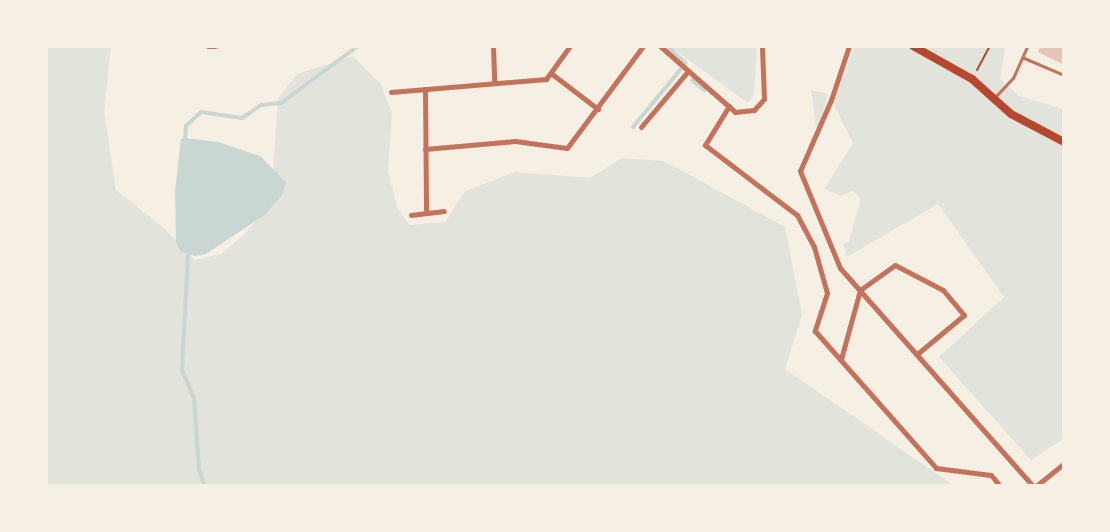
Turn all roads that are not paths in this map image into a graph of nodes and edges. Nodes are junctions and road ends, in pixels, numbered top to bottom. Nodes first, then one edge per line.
1 (208, 46) edge
2 (215, 46) edge
3 (493, 46) edge
4 (570, 46) edge
5 (643, 46) edge
6 (660, 46) edge
7 (762, 46) edge
8 (849, 46) edge
9 (914, 46) edge
10 (1027, 46) edge
11 (1024, 58) junction
12 (688, 71) junction
13 (552, 74) junction
14 (1064, 75) edge
15 (494, 83) junction
16 (425, 89) junction
17 (391, 92) dead end
18 (993, 98) junction
19 (729, 106) junction
20 (598, 110) junction
21 (641, 127) dead end
22 (1064, 142) edge
23 (425, 149) junction
24 (444, 211) dead end
25 (426, 213) junction
26 (411, 215) dead end
27 (860, 290) junction
28 (917, 354) junction
29 (841, 359) junction
30 (1064, 463) edge
31 (1000, 486) edge
32 (1034, 486) edge

1 - 2 street
3 - 15 street
4 - 13 street
5 - 20 street
6 - 12 street
7 - 19 street
8 - 27 street
9 - 18 main road
10 - 11 lane
11 - 14 lane
11 - 18 lane
12 - 19 street
12 - 21 street
13 - 15 street
13 - 20 street
15 - 16 street
16 - 17 street
16 - 23 street
18 - 22 main road
19 - 29 street
20 - 23 street
23 - 25 street
24 - 25 street
25 - 26 street
27 - 28 street
27 - 28 street
27 - 29 street
28 - 32 street
29 - 31 street
30 - 32 street

